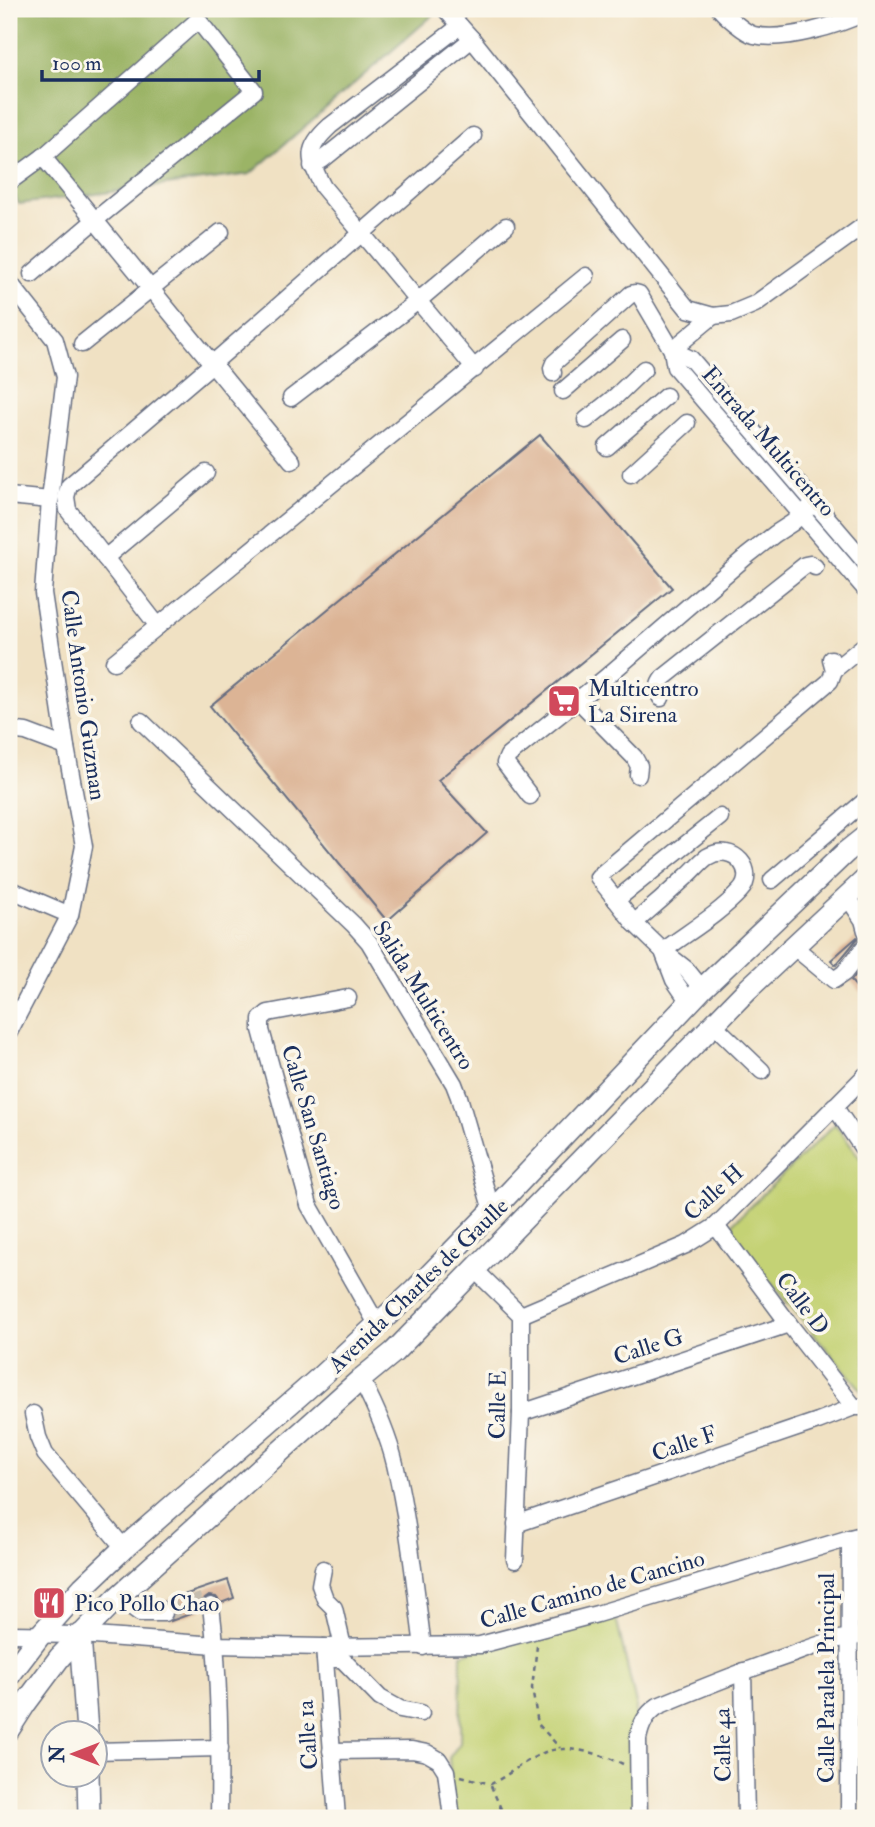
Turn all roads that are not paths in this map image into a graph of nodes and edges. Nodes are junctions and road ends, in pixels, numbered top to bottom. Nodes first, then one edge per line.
1 (445, 9) edge
2 (720, 9) edge
3 (866, 12) edge
4 (460, 26) junction
5 (472, 39) junction
6 (473, 136) dead end
7 (43, 157) junction
8 (312, 166) junction
9 (9, 182) edge
10 (94, 220) junction
11 (866, 223) edge
12 (506, 226) dead end
13 (221, 232) dead end
14 (361, 233) junction
15 (32, 274) dead end
16 (586, 276) dead end
17 (9, 282) edge
18 (150, 288) junction
19 (418, 301) junction
20 (713, 316) junction
21 (622, 340) dead end
22 (82, 344) dead end
23 (671, 350) junction
24 (212, 364) junction
25 (475, 369) junction
26 (643, 369) dead end
27 (553, 373) dead end
28 (563, 391) dead end
29 (666, 396) dead end
30 (291, 398) dead end
31 (586, 421) dead end
32 (687, 422) dead end
33 (607, 447) dead end
34 (292, 461) dead end
35 (206, 473) dead end
36 (631, 474) dead end
37 (9, 496) edge
38 (50, 500) junction
39 (815, 503) junction
40 (802, 514) junction
41 (105, 558) junction
42 (866, 562) edge
43 (815, 567) dead end
44 (866, 590) edge
45 (158, 626) junction
46 (866, 644) edge
47 (114, 662) dead end
48 (662, 698) dead end
49 (578, 700) junction
50 (141, 721) dead end
51 (9, 730) edge
52 (66, 747) junction
53 (638, 775) dead end
54 (530, 796) dead end
55 (866, 800) edge
56 (720, 817) dead end
57 (866, 836) edge
58 (866, 879) edge
59 (772, 880) dead end
60 (9, 889) edge
61 (847, 895) junction
62 (615, 900) junction
63 (70, 915) junction
64 (634, 923) junction
65 (866, 931) edge
66 (866, 945) edge
67 (793, 946) junction
68 (663, 951) junction
69 (696, 996) junction
70 (348, 998) dead end
71 (713, 1024) junction
72 (9, 1032) edge
73 (762, 1071) dead end
74 (866, 1075) edge
75 (834, 1107) junction
76 (866, 1153) edge
77 (515, 1187) junction
78 (492, 1211) junction
79 (716, 1226) junction
80 (513, 1230) junction
81 (469, 1234) junction
82 (475, 1270) junction
83 (521, 1315) junction
84 (377, 1324) junction
85 (789, 1324) junction
86 (361, 1379) junction
87 (860, 1407) edge
88 (521, 1413) junction
89 (33, 1414) dead end
90 (516, 1524) junction
91 (866, 1534) edge
92 (850, 1538) junction
93 (124, 1548) junction
94 (515, 1560) dead end
95 (323, 1569) dead end
96 (118, 1597) junction
97 (211, 1606) dead end
98 (164, 1613) tunnel mouth
99 (9, 1634) edge
100 (41, 1634) junction
101 (80, 1635) junction
102 (848, 1636) junction
103 (866, 1636) edge
104 (216, 1645) junction
105 (343, 1647) junction
106 (423, 1647) junction
107 (324, 1653) junction
108 (743, 1671) junction
109 (9, 1676) edge
110 (421, 1713) dead end
111 (86, 1718) edge
112 (9, 1729) edge
113 (220, 1748) junction
114 (108, 1751) edge
115 (331, 1751) junction
116 (88, 1788) edge
117 (89, 1818) edge
118 (219, 1818) edge
119 (226, 1818) edge
120 (337, 1818) edge
121 (452, 1818) edge
122 (639, 1818) edge
123 (746, 1818) edge
124 (849, 1818) edge

1 - 4 street
2 - 3 street
4 - 5 street
4 - 8 street
5 - 8 street
5 - 20 street
6 - 14 street
7 - 9 street
7 - 10 street
7 - 10 street
8 - 14 street
10 - 15 street
10 - 18 street
11 - 20 street
12 - 19 street
13 - 18 street
14 - 19 street
14 - 24 street
16 - 25 street
17 - 38 street, Calle Antonio Guzman
18 - 22 street
18 - 24 street
19 - 25 street
19 - 30 street
20 - 23 street
21 - 28 street
23 - 27 street, Entrada Multicentro
23 - 39 street, Entrada Multicentro
23 - 40 street, Entrada Multicentro
24 - 34 street
24 - 41 street
25 - 45 street
26 - 31 street
29 - 33 street
32 - 36 street
35 - 41 street
37 - 38 street
38 - 52 street, Calle Antonio Guzman
39 - 40 street
39 - 42 street, Entrada Multicentro
40 - 44 street, Entrada Multicentro
40 - 49 street
41 - 45 street
43 - 48 street
45 - 47 street
46 - 62 street
49 - 53 street
49 - 54 street
50 - 78 street, Salida Multicentro
51 - 52 street
52 - 63 street, Calle Antonio Guzman
55 - 59 street
56 - 62 street
57 - 69 main road, Avenida Charles de Gaulle
58 - 61 main road, Avenida Charles de Gaulle
60 - 63 street
61 - 65 street
61 - 67 main road, Avenida Charles de Gaulle
62 - 64 street
63 - 72 street, Calle Antonio Guzman
64 - 68 street
64 - 68 street
66 - 67 street
67 - 71 main road, Avenida Charles de Gaulle
68 - 69 street
69 - 77 main road, Avenida Charles de Gaulle
70 - 84 street, Calle San Santiago
71 - 73 street
71 - 80 main road, Avenida Charles de Gaulle
74 - 75 street, Calle H
75 - 76 street
75 - 79 street, Calle H
77 - 78 main road, Avenida Charles de Gaulle
77 - 80 main road
78 - 81 main road, Avenida Charles de Gaulle
79 - 83 street, Calle H
79 - 85 street, Calle D
80 - 82 main road, Avenida Charles de Gaulle
81 - 82 main road
81 - 84 main road, Avenida Charles de Gaulle
82 - 83 street
82 - 86 main road, Avenida Charles de Gaulle
83 - 88 street, Calle E
84 - 93 main road, Avenida Charles de Gaulle
85 - 87 street, Calle D
85 - 88 street, Calle G
86 - 96 main road, Avenida Charles de Gaulle
86 - 106 street
87 - 90 street, Calle F
88 - 90 street, Calle E
89 - 93 street
90 - 94 street, Calle E
91 - 92 street, Calle Camino de Cancino
92 - 102 street, Calle Paralela Principal
92 - 106 street, Calle Camino de Cancino
93 - 100 main road, Avenida Charles de Gaulle
95 - 105 street
96 - 98 street
96 - 101 main road, Avenida Charles de Gaulle
97 - 104 street
99 - 100 street
100 - 101 street, Calle Camino de Cancino
100 - 109 main road, Avenida Charles de Gaulle
101 - 104 street, Calle Camino de Cancino
101 - 111 main road
101 - 112 main road, Avenida Charles de Gaulle
102 - 103 street
102 - 108 street
102 - 124 street, Calle Paralela Principal
104 - 107 street, Calle Camino de Cancino
104 - 113 street
105 - 106 street, Calle Camino de Cancino
105 - 107 street, Calle Camino de Cancino
107 - 110 street
107 - 115 street, Calle 1a
108 - 122 street
108 - 123 street, Calle 4a
113 - 114 street
113 - 118 street
113 - 119 street
115 - 120 street, Calle 1a
115 - 121 street
116 - 117 main road

